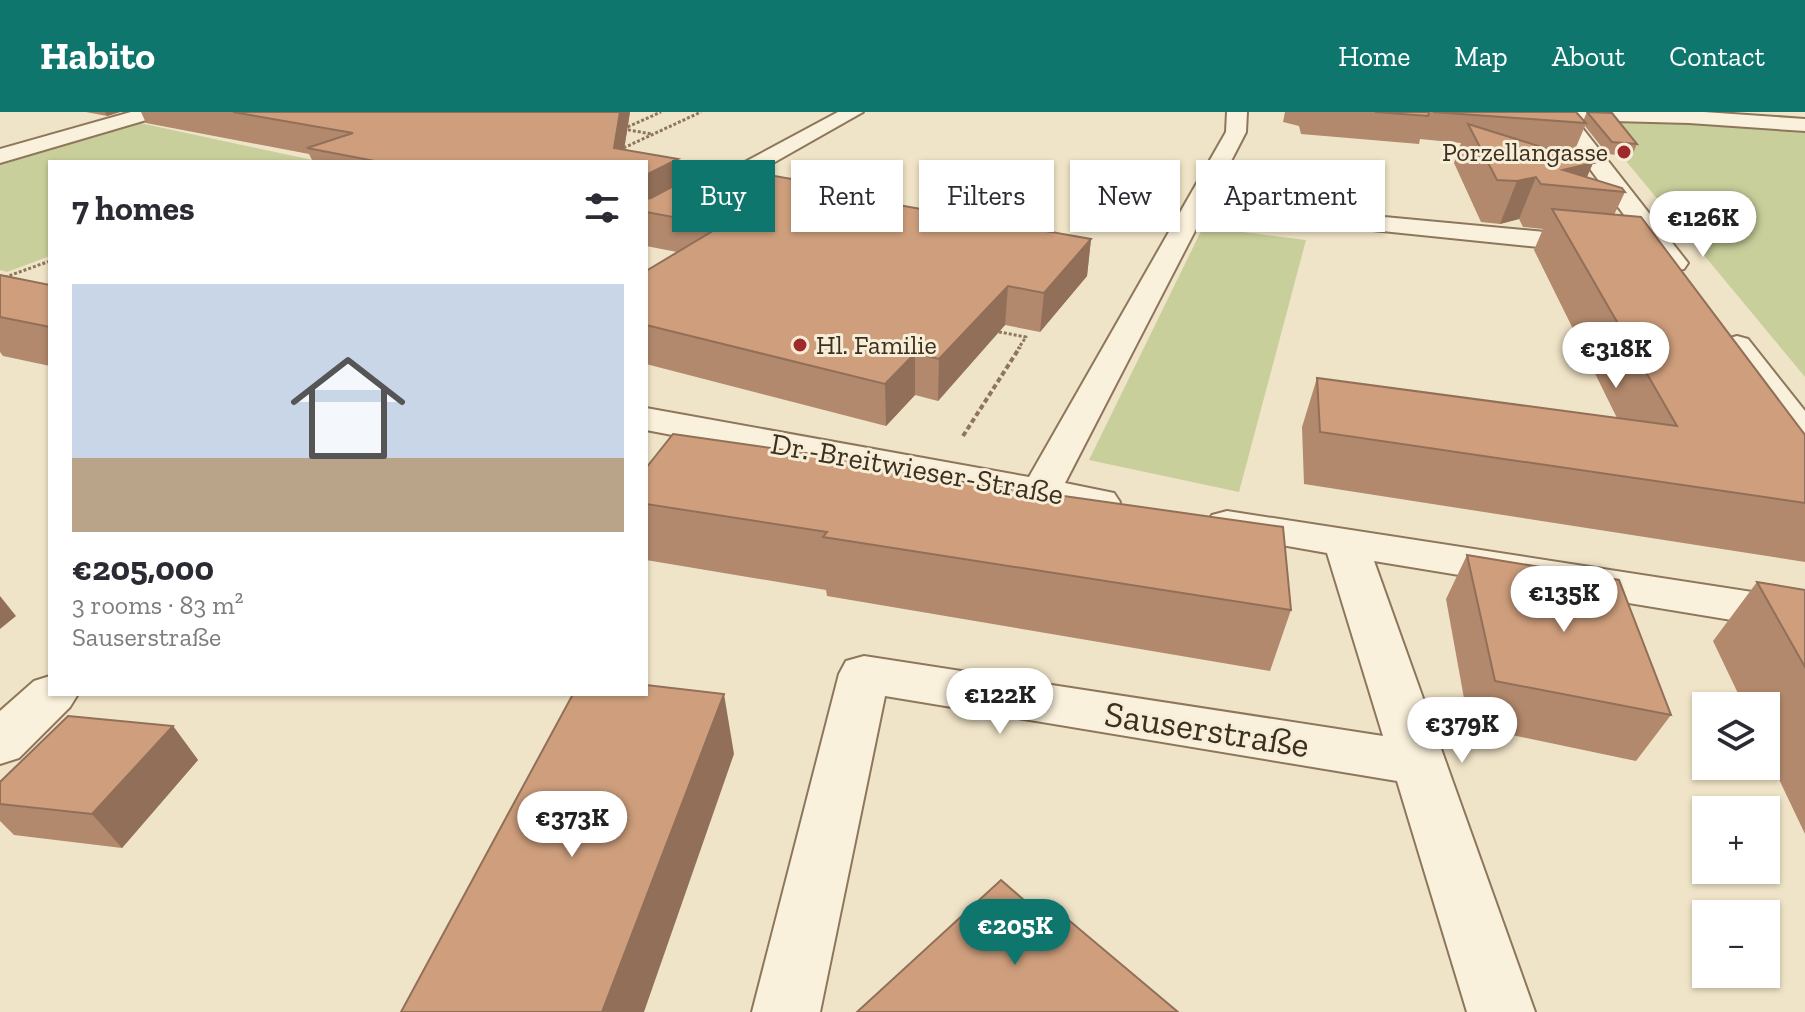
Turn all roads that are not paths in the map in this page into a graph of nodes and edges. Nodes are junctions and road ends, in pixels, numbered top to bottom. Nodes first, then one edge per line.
1 (153, 112) edge
2 (853, 112) edge
3 (1237, 112) edge
4 (1495, 112) edge
5 (1560, 113) edge
6 (1805, 125) edge
7 (0, 156) edge
8 (648, 224) edge
9 (1385, 226) edge
10 (1620, 256) junction
11 (1503, 259) dead end
12 (1660, 264) junction
13 (1687, 280) edge
14 (1723, 328) edge
15 (648, 419) edge
16 (1805, 435) edge
17 (1040, 493) junction
18 (1132, 508) edge
19 (1193, 518) edge
20 (1346, 544) junction
21 (1805, 616) edge
22 (50, 696) edge
23 (0, 743) edge
24 (1419, 763) junction
25 (786, 1012) edge
26 (1501, 1012) edge

1 - 7 street
2 - 8 street
3 - 17 street
4 - 5 street
5 - 6 street
5 - 12 street
9 - 10 street
10 - 11 street
10 - 12 street
12 - 13 street
14 - 16 street
15 - 17 street, Dr.-Breitwieser-Straße
17 - 18 street, Dr.-Breitwieser-Straße
19 - 20 street
20 - 21 street
20 - 24 street
22 - 23 street
24 - 25 street, Sauserstraße
24 - 26 street

